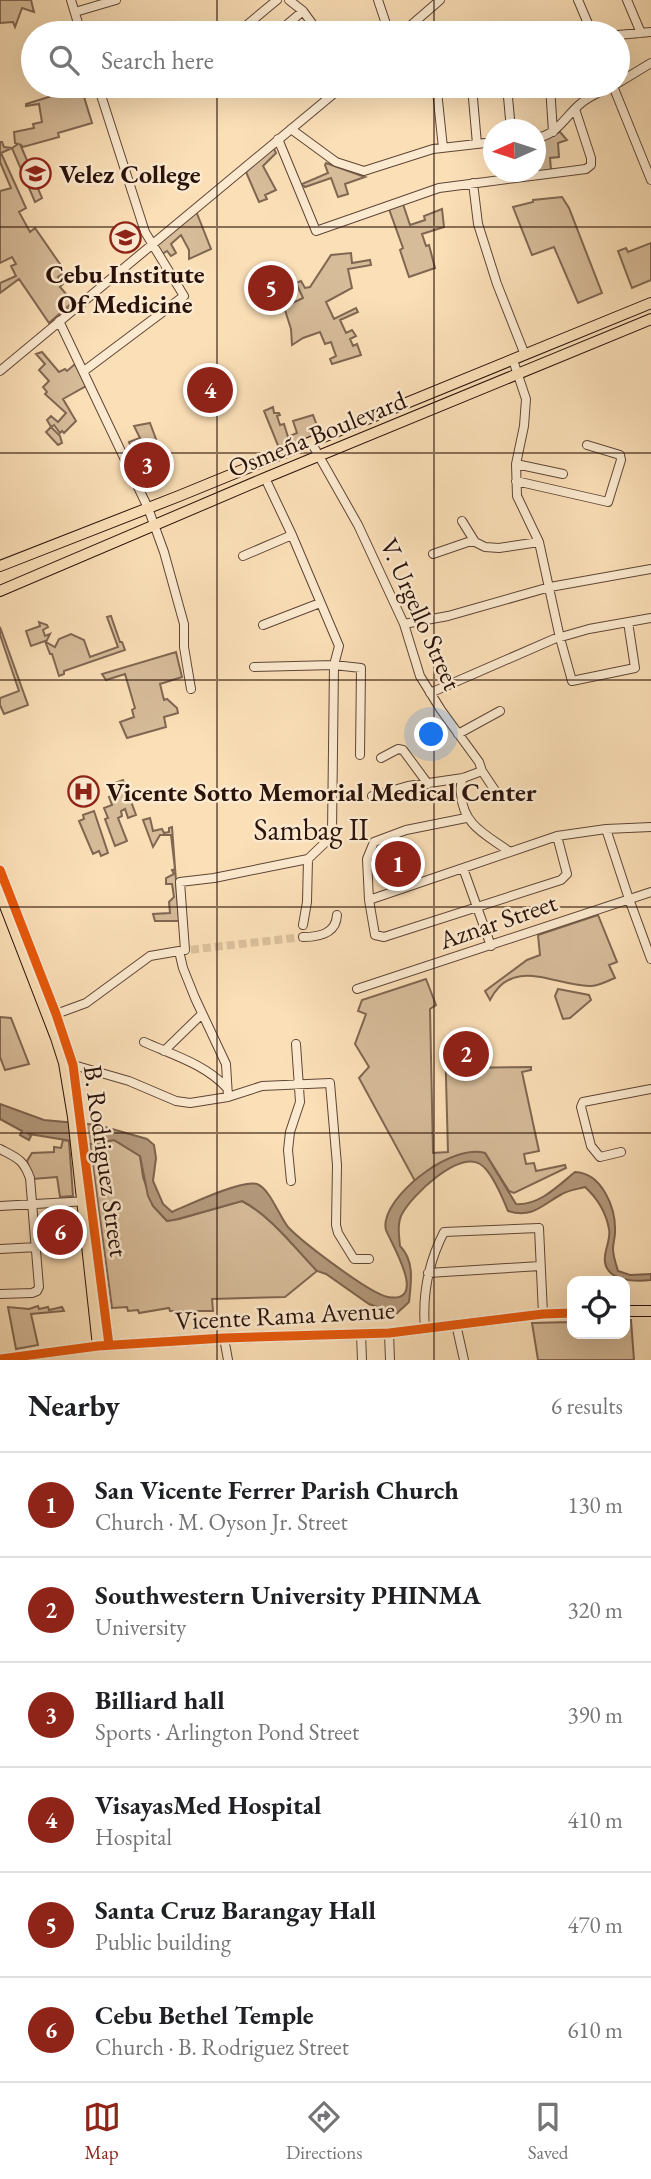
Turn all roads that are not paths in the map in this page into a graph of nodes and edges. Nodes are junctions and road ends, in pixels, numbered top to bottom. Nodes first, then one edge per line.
1 (71, 0) edge
2 (116, 0) edge
3 (277, 0) edge
4 (289, 0) edge
5 (378, 0) edge
6 (440, 0) edge
7 (578, 0) edge
8 (627, 0) edge
9 (303, 11) junction
10 (75, 12) junction
11 (78, 21) edge
12 (252, 21) edge
13 (291, 21) edge
14 (310, 21) edge
15 (385, 21) edge
16 (416, 21) edge
17 (587, 21) edge
18 (651, 32) edge
19 (641, 33) junction
20 (630, 34) edge
21 (650, 67) edge
22 (630, 77) edge
23 (102, 98) edge
24 (328, 98) edge
25 (438, 98) edge
26 (473, 98) edge
27 (509, 98) edge
28 (551, 98) edge
29 (590, 98) edge
30 (619, 98) edge
31 (575, 109) junction
32 (510, 119) edge
33 (291, 129) junction
34 (553, 132) junction
35 (546, 136) edge
36 (278, 139) junction
37 (483, 143) edge
38 (477, 144) junction
39 (443, 148) junction
40 (648, 166) edge
41 (651, 180) edge
42 (473, 183) junction
43 (151, 244) junction
44 (651, 303) edge
45 (651, 319) edge
46 (59, 321) junction
47 (525, 355) junction
48 (513, 360) junction
49 (0, 371) edge
50 (84, 371) junction
51 (519, 373) junction
52 (311, 442) junction
53 (587, 445) dead end
54 (318, 457) junction
55 (516, 464) junction
56 (563, 474) dead end
57 (265, 478) junction
58 (516, 481) junction
59 (148, 508) junction
60 (462, 522) dead end
61 (154, 526) junction
62 (292, 535) junction
63 (475, 542) junction
64 (539, 542) junction
65 (433, 554) dead end
66 (243, 556) dead end
67 (0, 566) edge
68 (651, 569) edge
69 (550, 587) junction
70 (0, 591) edge
71 (320, 603) junction
72 (651, 618) edge
73 (628, 622) junction
74 (404, 624) junction
75 (262, 625) dead end
76 (560, 638) junction
77 (334, 665) junction
78 (254, 667) dead end
79 (191, 689) dead end
80 (430, 693) junction
81 (500, 711) dead end
82 (458, 734) junction
83 (360, 755) dead end
84 (381, 758) dead end
85 (482, 771) junction
86 (463, 778) junction
87 (428, 784) junction
88 (496, 792) dead end
89 (372, 796) dead end
90 (467, 818) junction
91 (651, 827) edge
92 (606, 829) junction
93 (557, 836) junction
94 (510, 852) junction
95 (308, 859) junction
96 (463, 869) junction
97 (0, 870) edge
98 (2, 890) edge
99 (651, 892) edge
100 (629, 899) junction
101 (369, 900) junction
102 (476, 906) junction
103 (337, 915) dead end
104 (303, 925) dead end
105 (303, 937) tunnel mouth
106 (491, 946) junction
107 (182, 950) junction
108 (651, 959) edge
109 (357, 989) dead end
110 (56, 1014) junction
111 (202, 1014) junction
112 (144, 1042) dead end
113 (296, 1044) dead end
114 (164, 1051) junction
115 (68, 1064) junction
116 (299, 1083) junction
117 (651, 1089) edge
118 (227, 1093) junction
119 (0, 1149) edge
120 (621, 1152) dead end
121 (291, 1181) dead end
122 (86, 1201) junction
123 (33, 1204) junction
124 (0, 1206) edge
125 (37, 1247) junction
126 (0, 1249) edge
127 (369, 1258) dead end
128 (540, 1266) junction
129 (428, 1273) junction
130 (0, 1294) edge
131 (630, 1311) edge
132 (651, 1311) edge
133 (567, 1313) edge
134 (543, 1314) junction
135 (456, 1324) junction
136 (425, 1329) junction
137 (389, 1333) junction
138 (361, 1334) junction
139 (224, 1338) junction
140 (104, 1345) junction
141 (29, 1357) edge
142 (0, 1359) edge
143 (227, 1360) edge
144 (362, 1360) edge
145 (390, 1360) edge
146 (464, 1360) edge

1 - 10 street
2 - 10 street
3 - 12 street
4 - 9 street
5 - 15 street
6 - 16 street
7 - 17 street
8 - 19 street
9 - 13 street
9 - 14 street
10 - 11 street
18 - 19 street
19 - 20 street
21 - 22 street
23 - 43 street
24 - 33 street
25 - 39 street
26 - 38 street
27 - 32 street
28 - 34 street
29 - 31 street
30 - 40 street
31 - 34 street
31 - 42 street
33 - 36 street
33 - 39 street
34 - 35 street
36 - 42 street
36 - 43 street
37 - 38 street
38 - 39 street
40 - 41 street
42 - 47 street
43 - 46 street
43 - 50 street
44 - 47 main road, Osmeña Boulevard
45 - 51 main road, Osmeña Boulevard
46 - 49 street
46 - 50 street
47 - 48 main road, Osmeña Boulevard
48 - 51 street
48 - 52 main road, Osmeña Boulevard
50 - 59 street
51 - 54 main road, Osmeña Boulevard
51 - 55 street
52 - 54 street, V. Urgello Street
52 - 59 main road, Osmeña Boulevard
53 - 58 street
54 - 57 main road, Osmeña Boulevard
54 - 74 street, V. Urgello Street
55 - 56 street
55 - 58 street
57 - 61 main road, Osmeña Boulevard
57 - 62 street
58 - 64 street
59 - 61 street
59 - 67 main road, Osmeña Boulevard
60 - 63 street
61 - 70 main road, Osmeña Boulevard
61 - 79 street
62 - 66 street
62 - 71 street
63 - 64 street
63 - 65 street
64 - 69 street
68 - 69 street
69 - 74 street
69 - 76 street
71 - 75 street
71 - 77 street
72 - 73 street
73 - 76 street
73 - 76 street
74 - 80 street, V. Urgello Street
76 - 80 street
77 - 78 street
77 - 83 street
77 - 95 street
80 - 82 street, V. Urgello Street
81 - 82 street
82 - 85 street, V. Urgello Street
84 - 87 street
85 - 86 street
85 - 88 street, V. Urgello Street
86 - 87 street
86 - 90 street
87 - 89 street
90 - 94 street
90 - 101 street
91 - 92 street
92 - 93 street
92 - 100 street
93 - 94 street
93 - 102 street
94 - 96 street
95 - 104 street
95 - 107 street
96 - 101 street
96 - 102 street
97 - 98 main road, B. Rodriguez Street
98 - 110 main road, B. Rodriguez Street
98 - 115 main road, B. Rodriguez Street
99 - 100 street, Aznar Street
100 - 106 street, Aznar Street
100 - 108 street
101 - 102 street
102 - 106 street
103 - 105 street
106 - 109 street, Aznar Street
107 - 110 street
107 - 111 street
110 - 115 main road, B. Rodriguez Street
111 - 114 street
111 - 118 street
112 - 114 street
113 - 116 street
114 - 118 street
115 - 118 street
115 - 122 main road, B. Rodriguez Street
116 - 118 street
116 - 121 street
116 - 127 street
117 - 120 street
119 - 123 street
122 - 123 street
122 - 140 main road, B. Rodriguez Street
123 - 124 street
123 - 125 street
125 - 126 street
125 - 130 street
128 - 129 street
128 - 129 street
128 - 134 street
129 - 136 street
131 - 132 main road
133 - 134 main road, Vicente Rama Avenue
134 - 135 main road, Vicente Rama Avenue
135 - 136 main road, Vicente Rama Avenue
135 - 146 street
136 - 137 main road, Vicente Rama Avenue
137 - 138 main road, Vicente Rama Avenue
137 - 145 street
138 - 139 main road, Vicente Rama Avenue
138 - 144 street
139 - 140 main road, Vicente Rama Avenue
139 - 143 street
140 - 141 main road, Vicente Rama Avenue
141 - 142 main road, Vicente Rama Avenue

